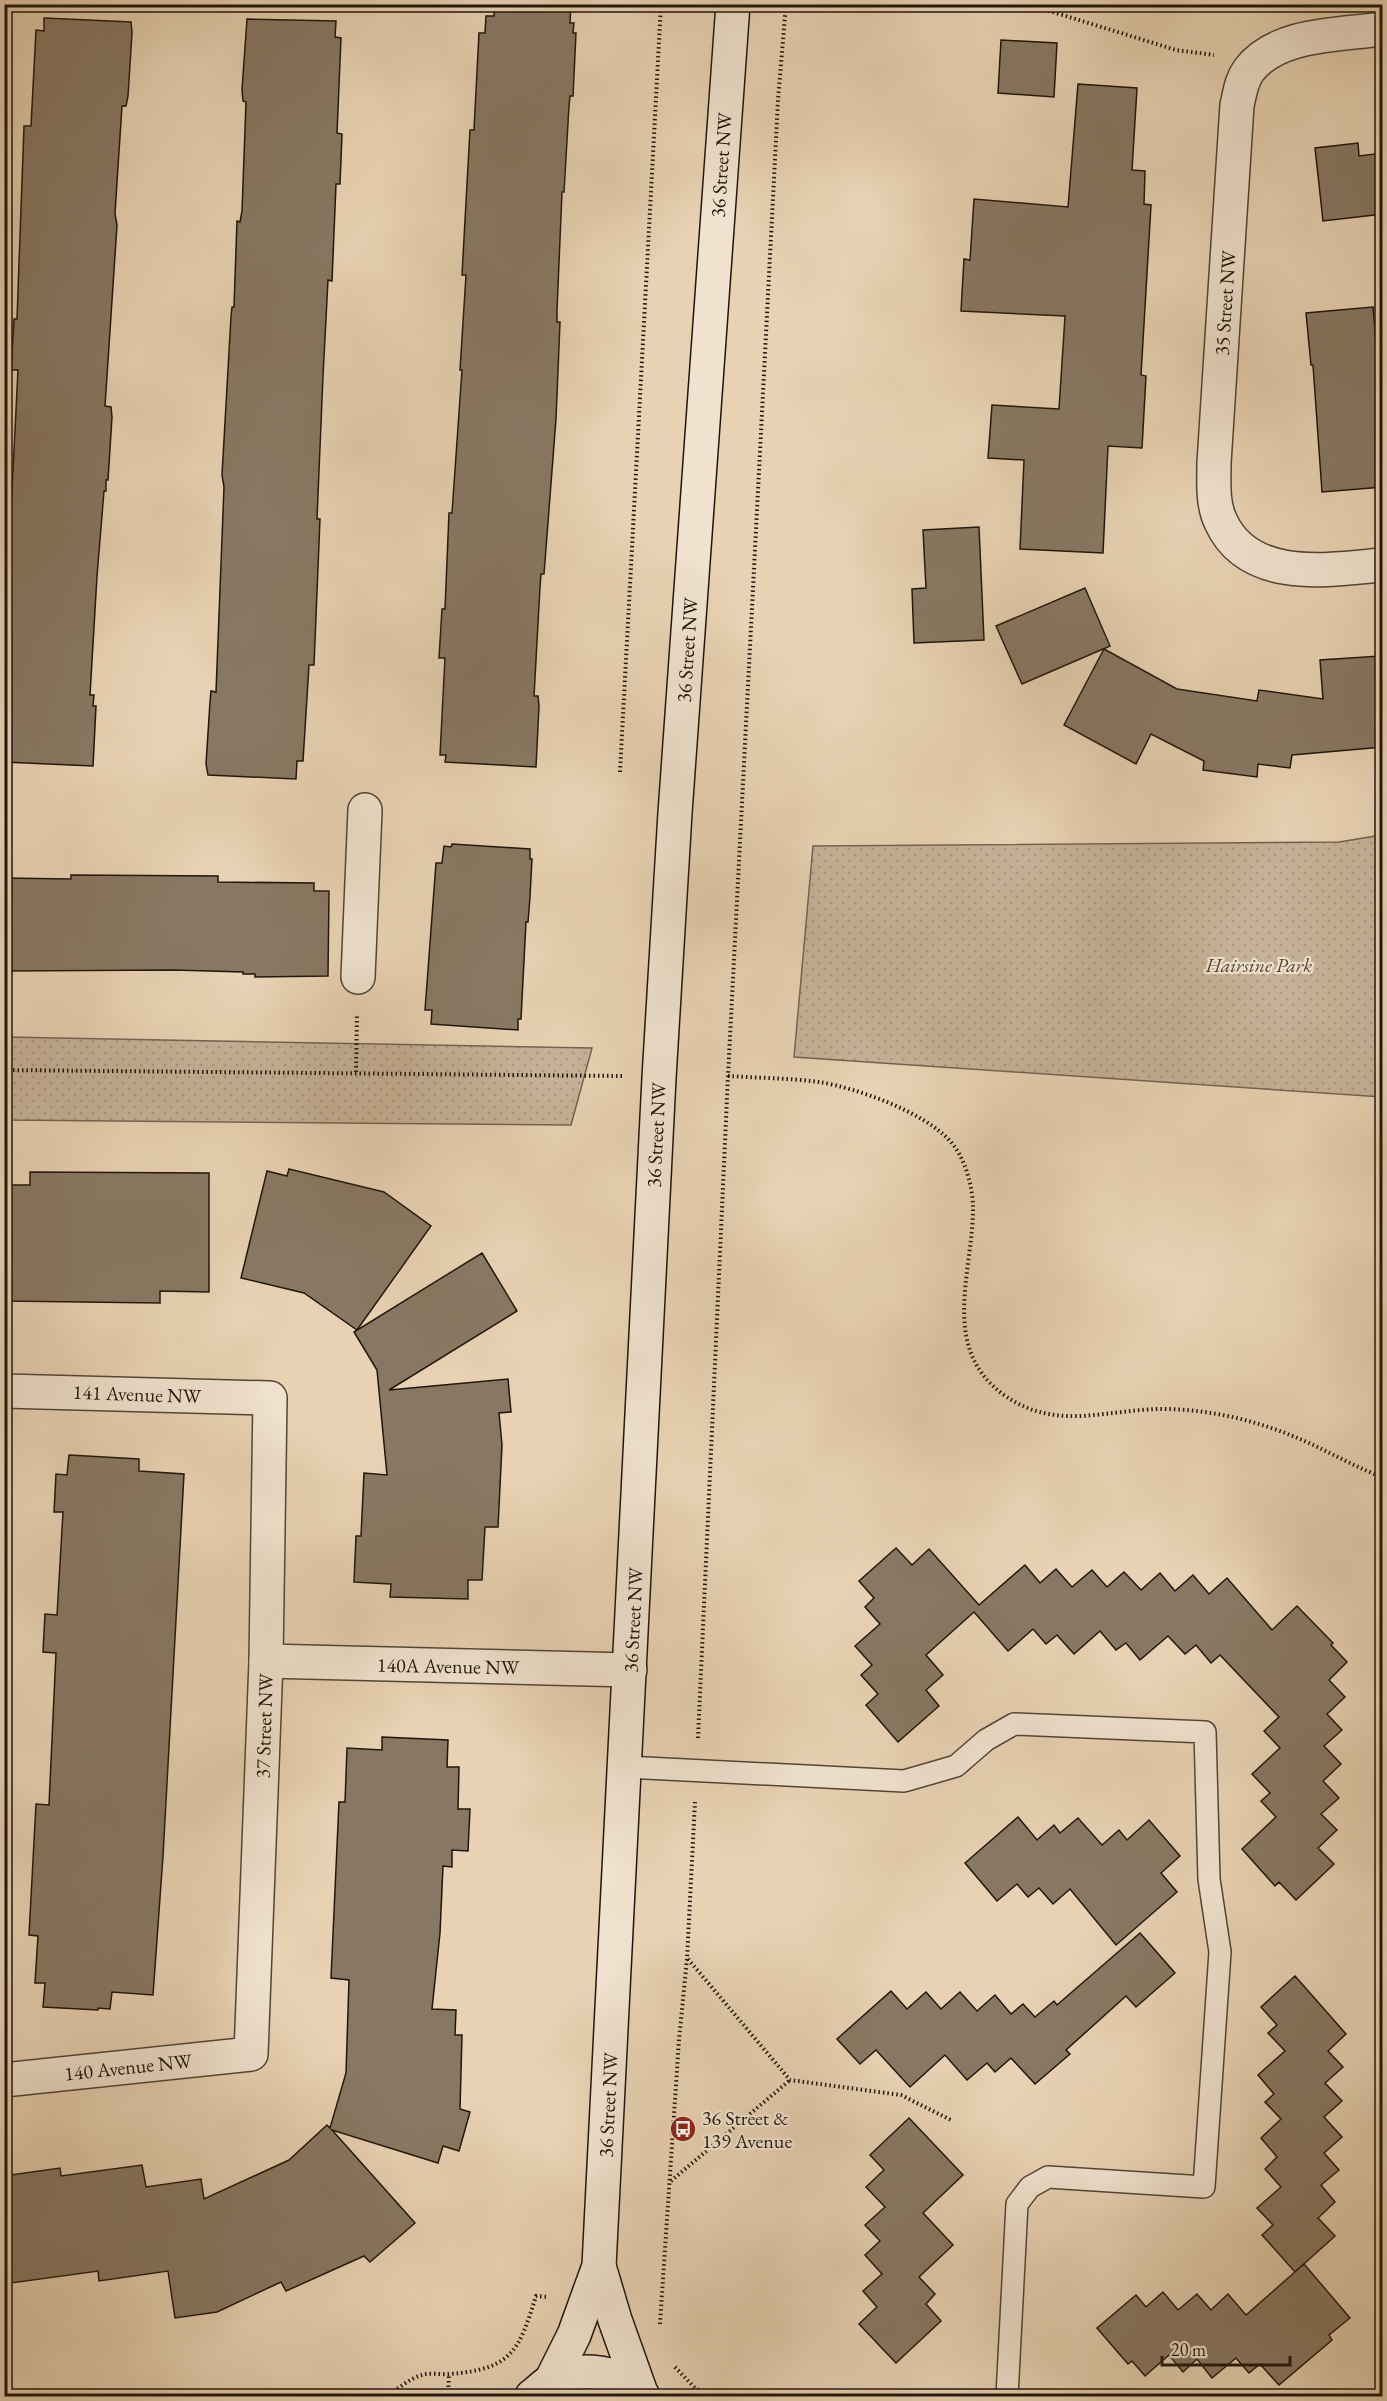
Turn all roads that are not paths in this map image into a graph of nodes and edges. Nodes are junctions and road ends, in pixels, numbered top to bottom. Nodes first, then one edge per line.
1 (733, 4) edge
2 (1383, 29) edge
3 (1383, 565) edge
4 (365, 810) dead end
5 (358, 977) road end
6 (4, 1391) edge
7 (270, 1398) joint
8 (266, 1661) junction
9 (630, 1670) junction
10 (626, 1767) junction
11 (252, 2054) joint
12 (4, 2080) edge
13 (599, 2266) junction
14 (541, 2389) edge
15 (642, 2395) edge
16 (1007, 2397) edge

1 - 9 street, 36 Street NW
2 - 3 street, 35 Street NW
4 - 5 street
6 - 7 street, 141 Avenue NW
7 - 8 street, 37 Street NW
8 - 9 street, 140A Avenue NW
8 - 11 street, 37 Street NW
9 - 10 street, 36 Street NW
10 - 13 street, 36 Street NW
10 - 16 lane
11 - 12 street, 140 Avenue NW
13 - 14 street, 36 Street NW
13 - 15 street, 36 Street NW
14 - 15 street

